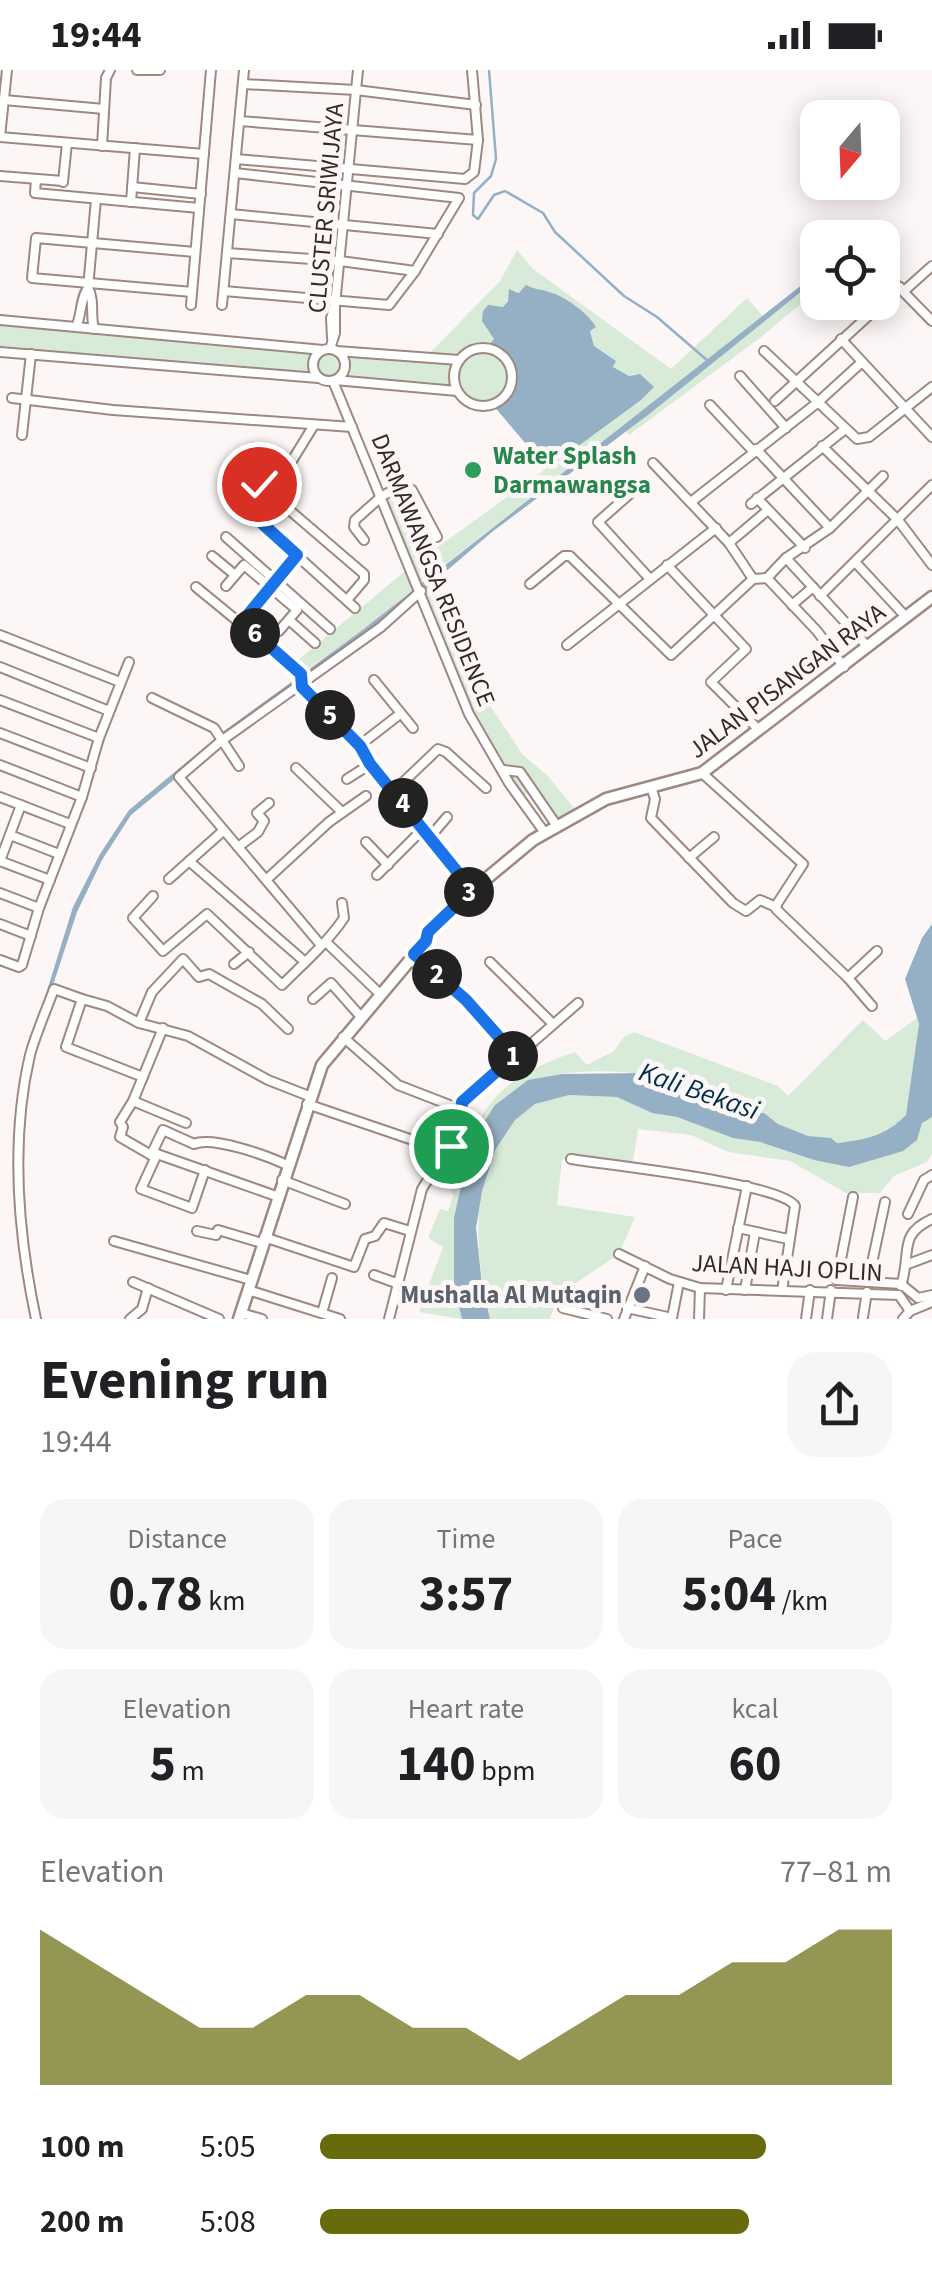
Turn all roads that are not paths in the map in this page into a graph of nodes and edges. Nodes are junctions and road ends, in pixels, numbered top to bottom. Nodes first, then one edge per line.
1 (7, 70) edge
2 (96, 70) edge
3 (137, 70) edge
4 (160, 70) edge
5 (211, 70) edge
6 (244, 70) edge
7 (358, 70) edge
8 (472, 70) edge
9 (110, 71) edge
10 (243, 84) junction
11 (356, 90) junction
12 (4, 100) junction
13 (476, 105) junction
14 (104, 109) junction
15 (240, 122) junction
16 (350, 130) junction
17 (478, 140) junction
18 (68, 143) junction
19 (102, 146) junction
20 (135, 148) junction
21 (204, 154) junction
22 (236, 159) junction
23 (347, 166) junction
24 (235, 174) junction
25 (0, 176) edge
26 (36, 179) junction
27 (465, 179) junction
28 (63, 181) junction
29 (346, 185) junction
30 (132, 187) junction
31 (200, 194) junction
32 (62, 196) junction
33 (459, 198) junction
34 (96, 199) junction
35 (131, 202) junction
36 (199, 208) junction
37 (231, 214) junction
38 (343, 223) junction
39 (438, 234) junction
40 (92, 242) junction
41 (196, 252) junction
42 (227, 253) junction
43 (340, 261) junction
44 (932, 266) edge
45 (415, 270) junction
46 (88, 285) junction
47 (902, 289) junction
48 (224, 291) junction
49 (192, 292) junction
50 (336, 302) junction
51 (191, 305) dead end
52 (222, 305) dead end
53 (86, 316) junction
54 (0, 320) edge
55 (932, 321) edge
56 (76, 327) junction
57 (94, 329) junction
58 (842, 339) junction
59 (330, 350) junction
60 (764, 350) dead end
61 (0, 352) edge
62 (31, 354) junction
63 (459, 360) junction
64 (862, 362) junction
65 (740, 376) dead end
66 (318, 378) junction
67 (796, 380) junction
68 (334, 381) junction
69 (928, 390) edge
70 (458, 391) junction
71 (12, 398) dead end
72 (26, 400) junction
73 (775, 401) dead end
74 (932, 401) edge
75 (818, 403) junction
76 (710, 405) dead end
77 (904, 410) junction
78 (314, 425) junction
79 (352, 427) junction
80 (786, 428) junction
81 (844, 430) junction
82 (22, 436) dead end
83 (932, 437) edge
84 (822, 446) junction
85 (754, 450) junction
86 (653, 463) dead end
87 (290, 464) dead end
88 (884, 476) dead end
89 (782, 477) junction
90 (932, 485) edge
91 (633, 492) dead end
92 (868, 493) junction
93 (382, 496) junction
94 (691, 502) junction
95 (768, 510) junction
96 (898, 520) junction
97 (716, 528) junction
98 (830, 528) junction
99 (436, 537) dead end
100 (226, 538) dead end
101 (364, 540) dead end
102 (729, 543) junction
103 (805, 548) junction
104 (297, 555) junction
105 (212, 556) dead end
106 (786, 558) junction
107 (856, 563) junction
108 (667, 565) junction
109 (932, 565) edge
110 (235, 575) junction
111 (766, 578) junction
112 (650, 579) junction
113 (753, 579) junction
114 (273, 584) junction
115 (530, 584) dead end
116 (226, 586) dead end
117 (196, 587) dead end
118 (813, 588) junction
119 (421, 591) junction
120 (820, 596) junction
121 (932, 597) edge
122 (347, 600) junction
123 (618, 604) junction
124 (792, 604) junction
125 (355, 608) dead end
126 (715, 616) junction
127 (906, 617) junction
128 (289, 620) junction
129 (242, 622) junction
130 (330, 629) dead end
131 (279, 631) dead end
132 (0, 635) edge
133 (316, 643) dead end
134 (567, 644) dead end
135 (868, 647) junction
136 (129, 662) dead end
137 (0, 667) edge
138 (844, 667) junction
139 (374, 680) dead end
140 (120, 682) junction
141 (302, 687) junction
142 (152, 698) dead end
143 (0, 700) edge
144 (109, 711) junction
145 (400, 714) junction
146 (413, 728) dead end
147 (760, 730) junction
148 (0, 732) edge
149 (98, 738) junction
150 (222, 741) junction
151 (360, 746) junction
152 (370, 764) junction
153 (0, 765) edge
154 (240, 766) dead end
155 (91, 768) junction
156 (296, 768) dead end
157 (504, 770) junction
158 (702, 773) junction
159 (347, 780) dead end
160 (651, 787) junction
161 (486, 788) dead end
162 (394, 791) junction
163 (532, 791) junction
164 (366, 796) dead end
165 (0, 797) edge
166 (82, 797) junction
167 (518, 797) junction
168 (270, 803) dead end
169 (21, 805) junction
170 (342, 812) junction
171 (447, 818) dead end
172 (70, 824) junction
173 (560, 824) junction
174 (422, 830) junction
175 (223, 831) junction
176 (545, 833) junction
177 (10, 835) junction
178 (714, 836) dead end
179 (430, 837) junction
180 (366, 842) dead end
181 (238, 847) junction
182 (59, 854) junction
183 (689, 858) junction
184 (0, 861) edge
185 (189, 862) junction
186 (388, 865) junction
187 (376, 875) dead end
188 (169, 879) dead end
189 (50, 880) junction
190 (266, 880) junction
191 (472, 890) junction
192 (0, 893) edge
193 (153, 896) dead end
194 (342, 903) dead end
195 (39, 908) junction
196 (776, 908) junction
197 (0, 924) edge
198 (31, 936) junction
199 (327, 943) junction
200 (171, 947) junction
201 (877, 951) dead end
202 (249, 952) junction
203 (414, 954) junction
204 (183, 959) junction
205 (0, 960) edge
206 (304, 961) junction
207 (490, 962) dead end
208 (234, 964) dead end
209 (848, 978) junction
210 (379, 993) junction
211 (82, 998) junction
212 (313, 999) dead end
213 (578, 1003) dead end
214 (872, 1006) dead end
215 (360, 1017) junction
216 (139, 1024) junction
217 (552, 1024) junction
218 (163, 1028) junction
219 (288, 1029) dead end
220 (342, 1037) junction
221 (515, 1055) junction
222 (143, 1077) junction
223 (133, 1100) junction
224 (308, 1100) junction
225 (460, 1108) junction
226 (186, 1123) dead end
227 (444, 1151) junction
228 (154, 1154) junction
229 (571, 1159) dead end
230 (286, 1166) junction
231 (205, 1170) junction
232 (932, 1175) edge
233 (282, 1180) junction
234 (747, 1186) junction
235 (276, 1196) junction
236 (853, 1197) dead end
237 (885, 1202) dead end
238 (346, 1204) dead end
239 (908, 1214) dead end
240 (932, 1219) edge
241 (738, 1228) junction
242 (197, 1231) dead end
243 (410, 1231) junction
244 (755, 1232) junction
245 (263, 1240) junction
246 (788, 1240) junction
247 (114, 1241) dead end
248 (619, 1254) dead end
249 (932, 1255) edge
250 (908, 1264) junction
251 (644, 1266) junction
252 (374, 1275) dead end
253 (332, 1278) dead end
254 (133, 1282) dead end
255 (678, 1282) junction
256 (399, 1284) junction
257 (901, 1284) junction
258 (249, 1285) junction
259 (867, 1287) junction
260 (148, 1288) junction
261 (700, 1288) junction
262 (726, 1290) junction
263 (744, 1290) junction
264 (810, 1290) junction
265 (831, 1290) junction
266 (782, 1291) junction
267 (899, 1295) junction
268 (932, 1299) edge
269 (563, 1308) dead end
270 (627, 1308) junction
271 (910, 1310) junction
272 (322, 1314) junction
273 (240, 1316) edge
274 (656, 1317) edge
275 (863, 1317) edge
276 (36, 1319) edge
277 (130, 1319) edge
278 (219, 1319) edge
279 (262, 1319) edge
280 (340, 1319) edge
281 (389, 1319) edge
282 (607, 1319) edge
283 (624, 1319) edge
284 (672, 1319) edge
285 (698, 1319) edge
286 (806, 1319) edge
287 (828, 1319) edge
288 (903, 1319) edge

1 - 12 street
2 - 9 street
3 - 4 street
5 - 21 street
6 - 10 street
7 - 11 street, CLUSTER SRIWIJAYA
8 - 13 street
9 - 14 street
10 - 11 street
10 - 15 street
11 - 13 street
11 - 16 street, CLUSTER SRIWIJAYA
12 - 14 street
12 - 18 street
13 - 17 street
14 - 19 street
15 - 16 street
15 - 22 street
16 - 17 street
16 - 23 street, CLUSTER SRIWIJAYA
17 - 27 street
18 - 19 street
18 - 28 street
19 - 20 street
20 - 21 street
20 - 30 street
21 - 31 street
22 - 23 street
22 - 24 street
23 - 27 street
23 - 29 street, CLUSTER SRIWIJAYA
24 - 29 street
24 - 37 street
25 - 26 street
26 - 28 street
26 - 32 street
27 - 33 street
28 - 32 street
29 - 33 street
29 - 38 street, CLUSTER SRIWIJAYA
30 - 31 street
30 - 35 street
31 - 36 street
32 - 34 street
33 - 39 street
34 - 35 street
34 - 40 street
35 - 36 street
36 - 41 street
37 - 38 street
37 - 42 street
38 - 39 street
38 - 43 street, CLUSTER SRIWIJAYA
39 - 45 street
40 - 41 street
40 - 46 street
40 - 46 street
41 - 49 street
42 - 43 street
42 - 48 street
43 - 45 street
43 - 50 street, CLUSTER SRIWIJAYA
44 - 47 street
45 - 50 street
46 - 49 street
46 - 53 street
47 - 55 street
47 - 58 street
48 - 50 street
48 - 52 street
49 - 51 street
50 - 59 street, CLUSTER SRIWIJAYA
53 - 56 street
53 - 57 street
54 - 56 street
56 - 57 street
57 - 59 street
58 - 64 street
58 - 67 street
59 - 63 street
59 - 66 street
59 - 68 street
60 - 67 street
61 - 62 street
62 - 66 street
62 - 72 street
63 - 70 street
63 - 70 street
64 - 75 street
64 - 77 street
65 - 80 street
66 - 68 street
67 - 73 street
67 - 75 street
68 - 70 street
68 - 79 street, DARMAWANGSA RESIDENCE
69 - 74 street
69 - 77 street
71 - 72 street
72 - 78 street
72 - 82 street
75 - 80 street
75 - 81 street
76 - 85 street
77 - 81 street
77 - 83 street
78 - 79 street
78 - 87 street
79 - 93 street, DARMAWANGSA RESIDENCE
80 - 85 street
81 - 84 street
84 - 89 street
84 - 92 street
85 - 89 street
85 - 94 street
86 - 94 street
88 - 92 street
89 - 95 street
89 - 98 street
90 - 96 street
91 - 112 street
92 - 96 street
92 - 98 street
93 - 99 street
93 - 101 street
93 - 119 street, DARMAWANGSA RESIDENCE
94 - 97 street
95 - 102 street
95 - 103 street
96 - 107 street
96 - 109 street
97 - 102 street
97 - 108 street
98 - 103 street
100 - 114 street
102 - 113 street
103 - 106 street
104 - 114 street
104 - 122 street
104 - 122 street
105 - 110 street
106 - 111 street
106 - 118 street
107 - 120 street
107 - 127 street
108 - 112 street
108 - 126 street
110 - 114 street
110 - 116 street
111 - 113 street
111 - 124 street
112 - 123 street
113 - 126 street
114 - 128 street
114 - 129 street
114 - 130 street
115 - 123 street
117 - 129 street
118 - 120 street
118 - 124 street
119 - 141 street
119 - 157 street, DARMAWANGSA RESIDENCE
120 - 135 street
121 - 127 street, JALAN PISANGAN RAYA
122 - 125 street
123 - 126 street
123 - 134 street
124 - 138 street
126 - 147 street
127 - 135 street, JALAN PISANGAN RAYA
128 - 131 street
128 - 133 street
129 - 141 street
132 - 140 street
135 - 138 street, JALAN PISANGAN RAYA
136 - 140 street
137 - 144 street
138 - 147 street, JALAN PISANGAN RAYA
139 - 145 street
140 - 144 street
141 - 150 street
141 - 151 street
142 - 150 street
143 - 149 street
144 - 149 street
145 - 146 street
145 - 151 street
147 - 158 street, JALAN PISANGAN RAYA
148 - 155 street
149 - 155 street
150 - 154 street
150 - 175 street
151 - 152 street
152 - 159 street
152 - 162 street
153 - 166 street
155 - 166 street
156 - 170 street
157 - 163 street
157 - 167 street, DARMAWANGSA RESIDENCE
158 - 160 street, JALAN PISANGAN RAYA
158 - 196 street
160 - 173 street, JALAN PISANGAN RAYA
160 - 183 street
161 - 162 street
162 - 174 street
163 - 167 street
163 - 173 street
164 - 170 street
165 - 169 street
166 - 172 street
167 - 176 street, DARMAWANGSA RESIDENCE
168 - 181 street
169 - 172 street
169 - 177 street
170 - 190 street
171 - 179 street
172 - 182 street
173 - 176 street, JALAN PISANGAN RAYA
174 - 179 street
174 - 186 street
175 - 181 street
175 - 185 street
176 - 191 street, JALAN PISANGAN RAYA
177 - 182 street
177 - 184 street
178 - 183 street
179 - 191 street
180 - 186 street
181 - 190 street
182 - 189 street
183 - 196 street
184 - 189 street
185 - 188 street
185 - 206 street
186 - 187 street
189 - 195 street
190 - 199 street
191 - 203 street, JALAN PISANGAN RAYA
192 - 195 street
193 - 200 street
194 - 199 street
195 - 198 street
196 - 209 street
197 - 198 street
198 - 205 street
199 - 206 street
199 - 210 street
200 - 202 street
200 - 204 street
201 - 209 street
202 - 206 street
202 - 208 street
203 - 210 street, JALAN PISANGAN RAYA
203 - 221 street
204 - 216 street
204 - 219 street
207 - 217 street
209 - 214 street
210 - 215 street, JALAN PISANGAN RAYA
211 - 216 street
211 - 222 street
211 - 276 street
212 - 215 street
213 - 217 street
215 - 220 street, JALAN PISANGAN RAYA
216 - 218 street
217 - 221 street
218 - 222 street
218 - 224 street
220 - 224 street, JALAN PISANGAN RAYA
220 - 225 street
221 - 225 street
222 - 223 street
223 - 226 street
223 - 228 street
224 - 227 street
224 - 230 street, JALAN PISANGAN RAYA
225 - 227 street
227 - 243 street
228 - 230 street
228 - 231 street
228 - 231 street
229 - 234 street
230 - 233 street, JALAN PISANGAN RAYA
231 - 235 street
232 - 239 street
233 - 235 street, JALAN PISANGAN RAYA
233 - 238 street
234 - 241 street
234 - 246 street
235 - 245 street, JALAN PISANGAN RAYA
236 - 259 street
237 - 259 street
240 - 250 street
241 - 244 street
241 - 262 street
242 - 245 street
243 - 245 street
243 - 256 street
244 - 246 street
244 - 263 street
245 - 258 street, JALAN PISANGAN RAYA
246 - 266 street
247 - 258 street
248 - 251 street, JALAN HAJI OPLIN
249 - 250 street
250 - 257 street
251 - 255 street, JALAN HAJI OPLIN
251 - 270 street
252 - 256 street
253 - 272 street
254 - 260 street
255 - 261 street, JALAN HAJI OPLIN
255 - 284 street
256 - 281 street
257 - 259 street
257 - 267 street
257 - 268 street
258 - 272 street
258 - 273 street, JALAN PISANGAN RAYA
259 - 265 street, JALAN HAJI OPLIN
259 - 267 street, JALAN HAJI OPLIN
259 - 275 street
260 - 277 street
260 - 278 street
261 - 262 street, JALAN HAJI OPLIN
261 - 285 street
262 - 263 street, JALAN HAJI OPLIN
263 - 266 street, JALAN HAJI OPLIN
264 - 265 street, JALAN HAJI OPLIN
264 - 266 street, JALAN HAJI OPLIN
264 - 286 street
265 - 287 street
267 - 271 street, JALAN HAJI OPLIN
268 - 271 street
269 - 282 street
270 - 274 street
270 - 283 street
271 - 288 street, JALAN HAJI OPLIN
272 - 280 street
273 - 279 street
274 - 284 street

